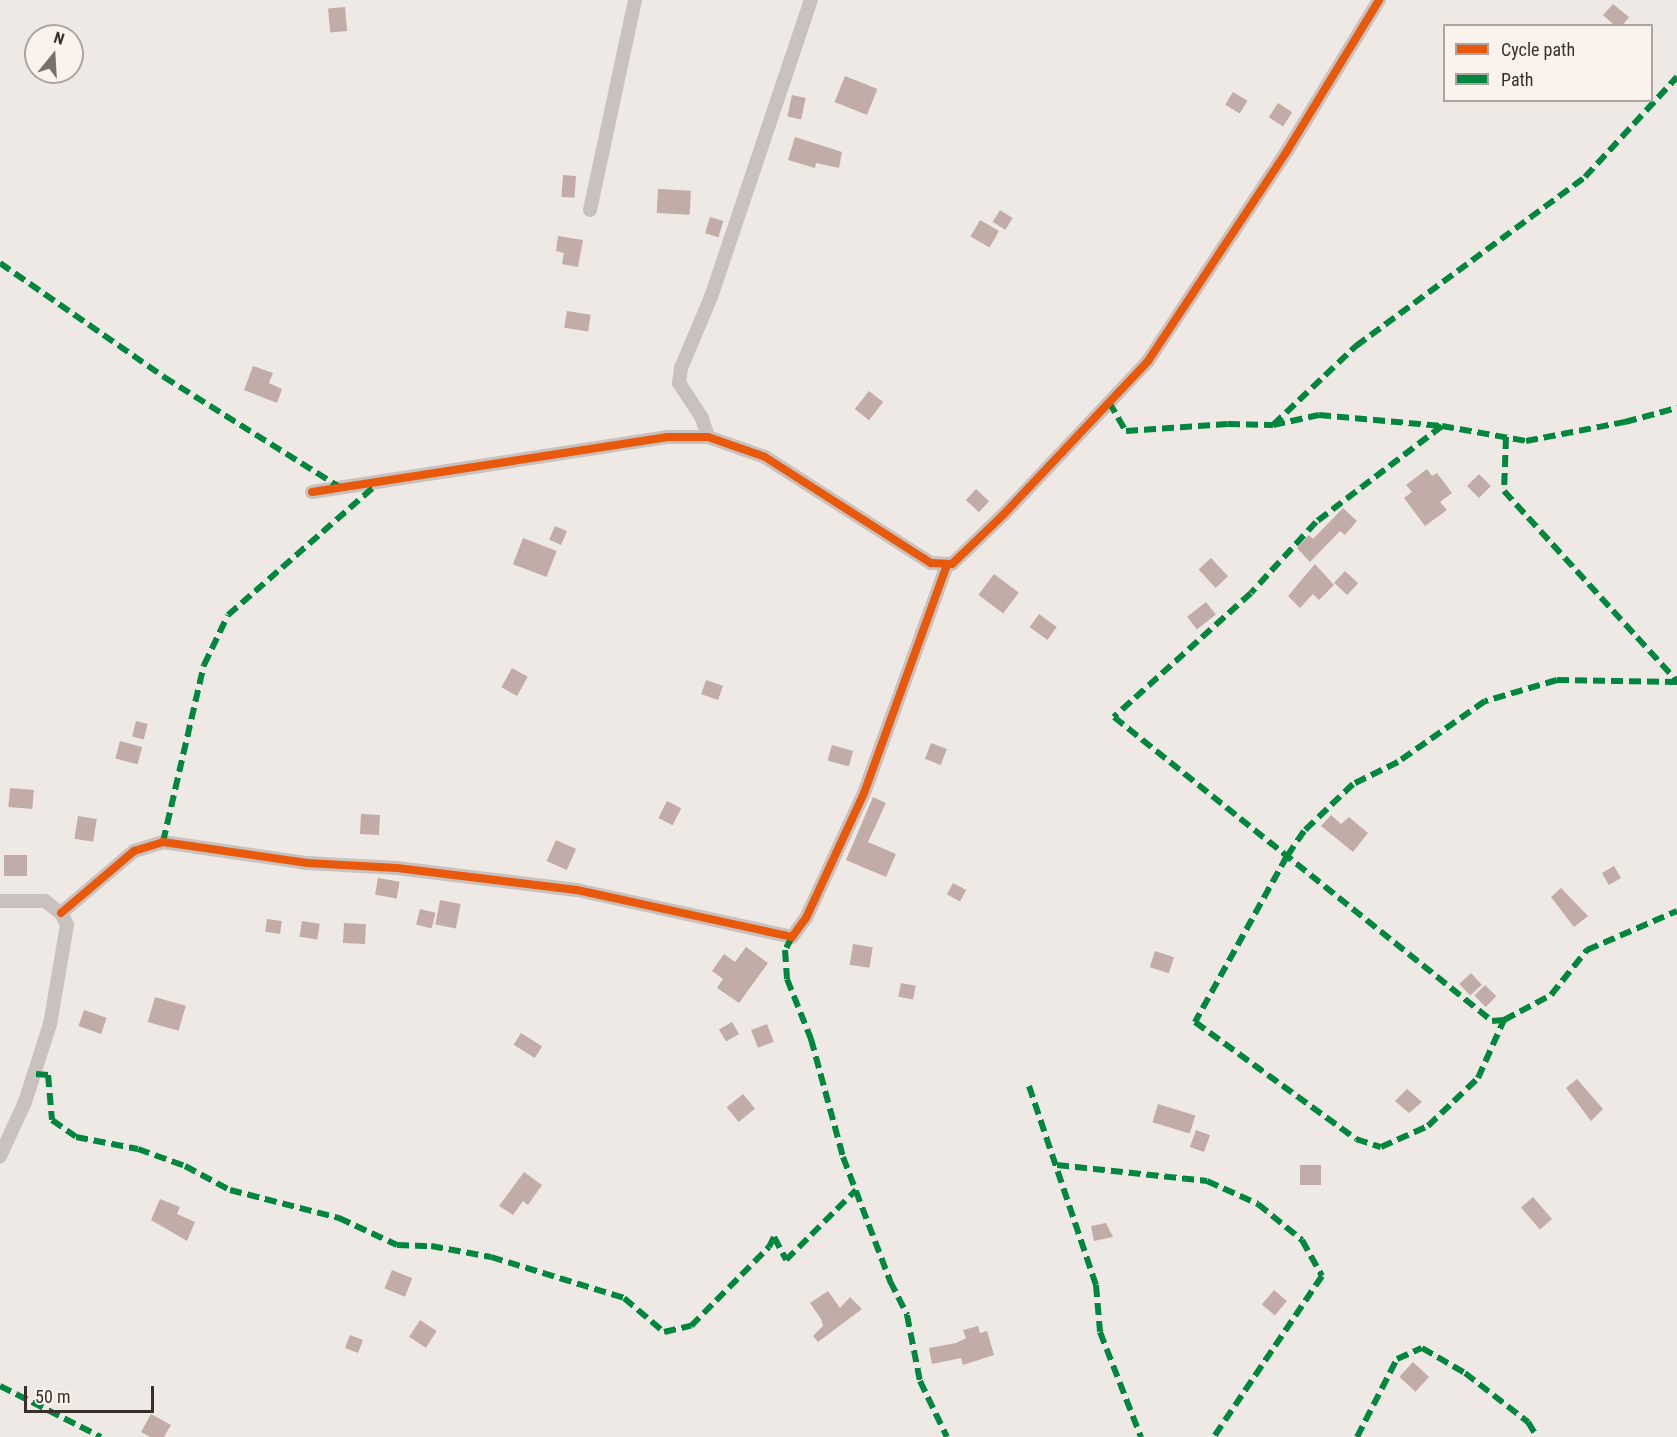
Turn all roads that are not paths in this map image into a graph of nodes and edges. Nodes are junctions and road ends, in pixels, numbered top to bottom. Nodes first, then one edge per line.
1 (635, 0) edge
2 (811, 0) edge
3 (1379, 0) edge
4 (590, 210) dead end
5 (708, 436) junction
6 (312, 492) dead end
7 (947, 565) junction
8 (0, 902) edge
9 (62, 913) junction
10 (0, 1156) edge

1 - 4 street
2 - 5 street
3 - 7 street
5 - 6 street
5 - 7 street
7 - 9 street
8 - 9 street
9 - 10 street

